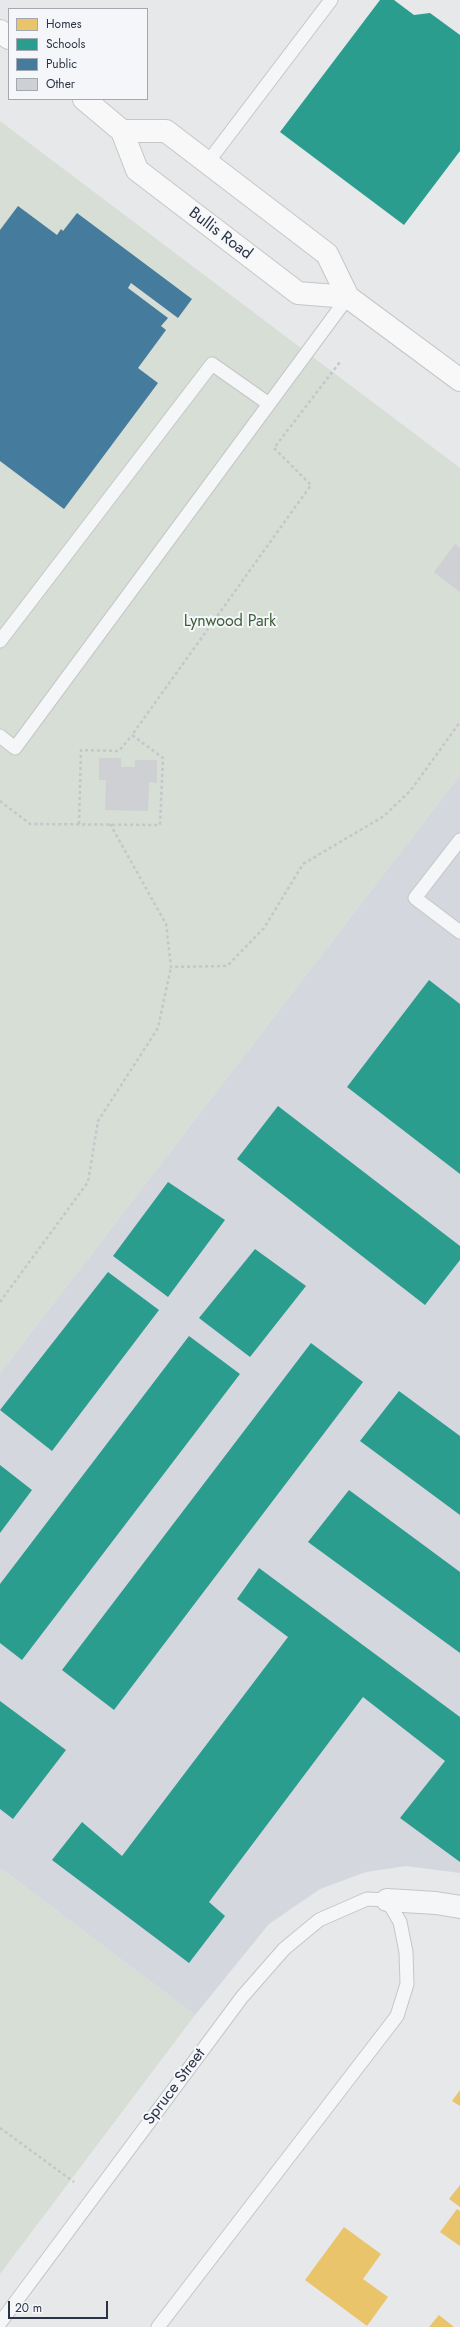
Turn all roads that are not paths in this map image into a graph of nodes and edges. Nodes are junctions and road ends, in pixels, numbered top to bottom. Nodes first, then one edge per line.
1 (331, 0) edge
2 (0, 31) edge
3 (8, 37) edge
4 (85, 100) edge
5 (122, 130) junction
6 (208, 162) junction
7 (348, 297) junction
8 (460, 380) edge
9 (269, 404) junction
10 (0, 641) edge
11 (0, 736) edge
12 (460, 840) edge
13 (460, 932) edge
14 (387, 1900) junction
15 (460, 1907) edge
16 (0, 2324) edge
17 (158, 2327) edge

1 - 6 lane
2 - 3 street
4 - 5 street
5 - 6 street
5 - 7 street, Bullis Road
6 - 7 street
7 - 8 street
7 - 9 lane
9 - 10 lane
9 - 11 lane
12 - 13 lane
14 - 15 street, Spruce Street
14 - 16 lane, Spruce Street
14 - 17 lane

